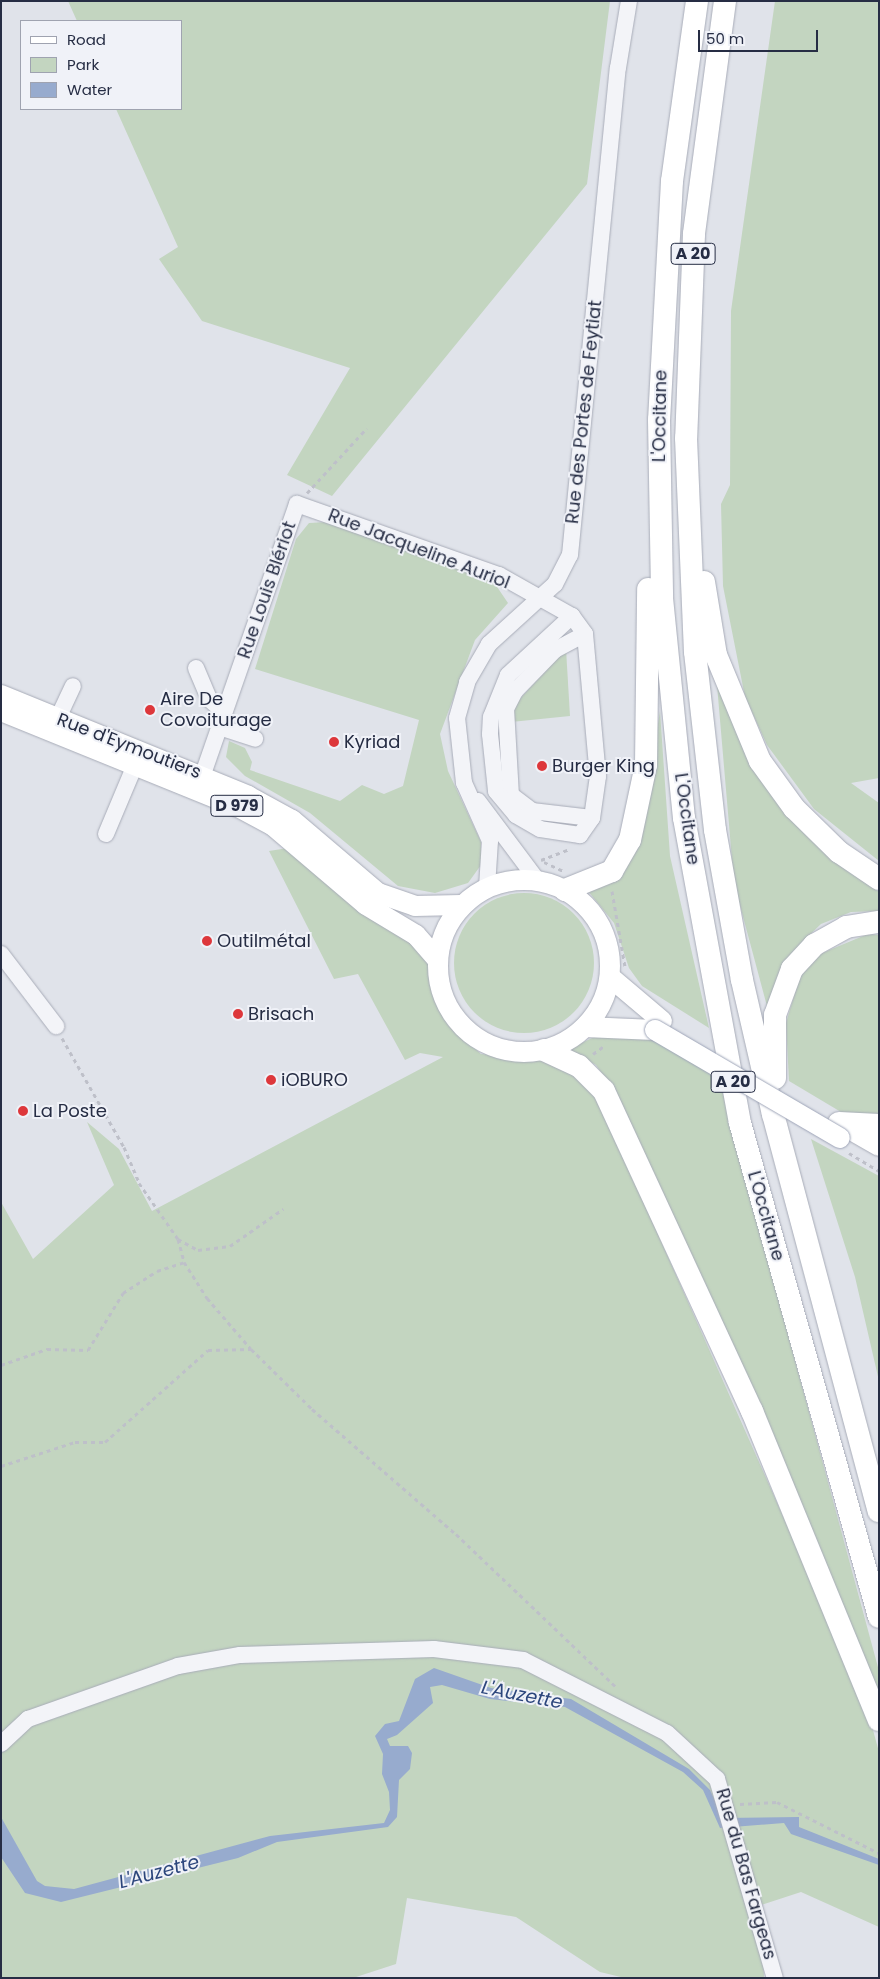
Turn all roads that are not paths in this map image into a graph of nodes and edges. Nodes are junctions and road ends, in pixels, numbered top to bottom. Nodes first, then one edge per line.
1 (629, 1) edge
2 (697, 1) edge
3 (725, 1) edge
4 (296, 504) joint
5 (687, 509) junction
6 (660, 532) junction
7 (539, 599) junction
8 (572, 616) junction
9 (584, 634) junction
10 (196, 668) dead end
11 (74, 686) dead end
12 (1, 694) edge
13 (1, 711) edge
14 (58, 718) junction
15 (222, 719) junction
16 (255, 739) dead end
17 (135, 765) junction
18 (203, 774) junction
19 (464, 783) junction
20 (592, 818) junction
21 (106, 834) dead end
22 (879, 879) edge
23 (536, 880) junction
24 (567, 882) junction
25 (487, 887) junction
26 (461, 905) junction
27 (879, 922) edge
28 (437, 959) junction
29 (4, 963) edge
30 (620, 976) junction
31 (56, 1026) road end
32 (658, 1026) junction
33 (585, 1028) junction
34 (544, 1050) junction
35 (879, 1125) edge
36 (840, 1136) junction
37 (780, 1139) junction
38 (879, 1146) edge
39 (879, 1160) edge
40 (879, 1511) edge
41 (879, 1617) edge
42 (879, 1720) edge
43 (1, 1744) edge
44 (774, 1978) edge

1 - 7 street, Rue des Portes de Feytiat
2 - 6 highway, L'Occitane / A 20
3 - 5 highway, L'Occitane / A 20
4 - 7 street, Rue Jacqueline Auriol
4 - 15 street, Rue Louis Blériot
5 - 22 highway
5 - 37 highway, L'Occitane / A 20
6 - 24 highway
6 - 41 highway, L'Occitane / A 20
7 - 8 street, Rue Jacqueline Auriol
7 - 19 street, Rue des Portes de Feytiat
8 - 9 street
8 - 20 street
9 - 20 street
9 - 20 street
10 - 15 street
11 - 14 street
12 - 14 main road, Rue d'Eymoutiers / D 979
13 - 17 main road, D 979
14 - 18 main road, Rue d'Eymoutiers / D 979
15 - 16 street
15 - 18 street, Rue Louis Blériot
17 - 21 street
17 - 28 main road, D 979
18 - 26 main road, Rue d'Eymoutiers / D 979
19 - 23 street
19 - 25 street, Rue des Portes de Feytiat
23 - 24 main road
23 - 25 main road
24 - 30 main road
25 - 26 main road
26 - 28 main road
27 - 37 highway
28 - 34 main road
29 - 31 street
30 - 32 main road
30 - 33 main road
32 - 33 main road
32 - 36 main road, bridge
33 - 34 main road
34 - 42 highway
35 - 36 highway
36 - 38 main road
36 - 39 main road
37 - 40 highway, L'Occitane / A 20
43 - 44 street, Rue du Bas Fargeas

